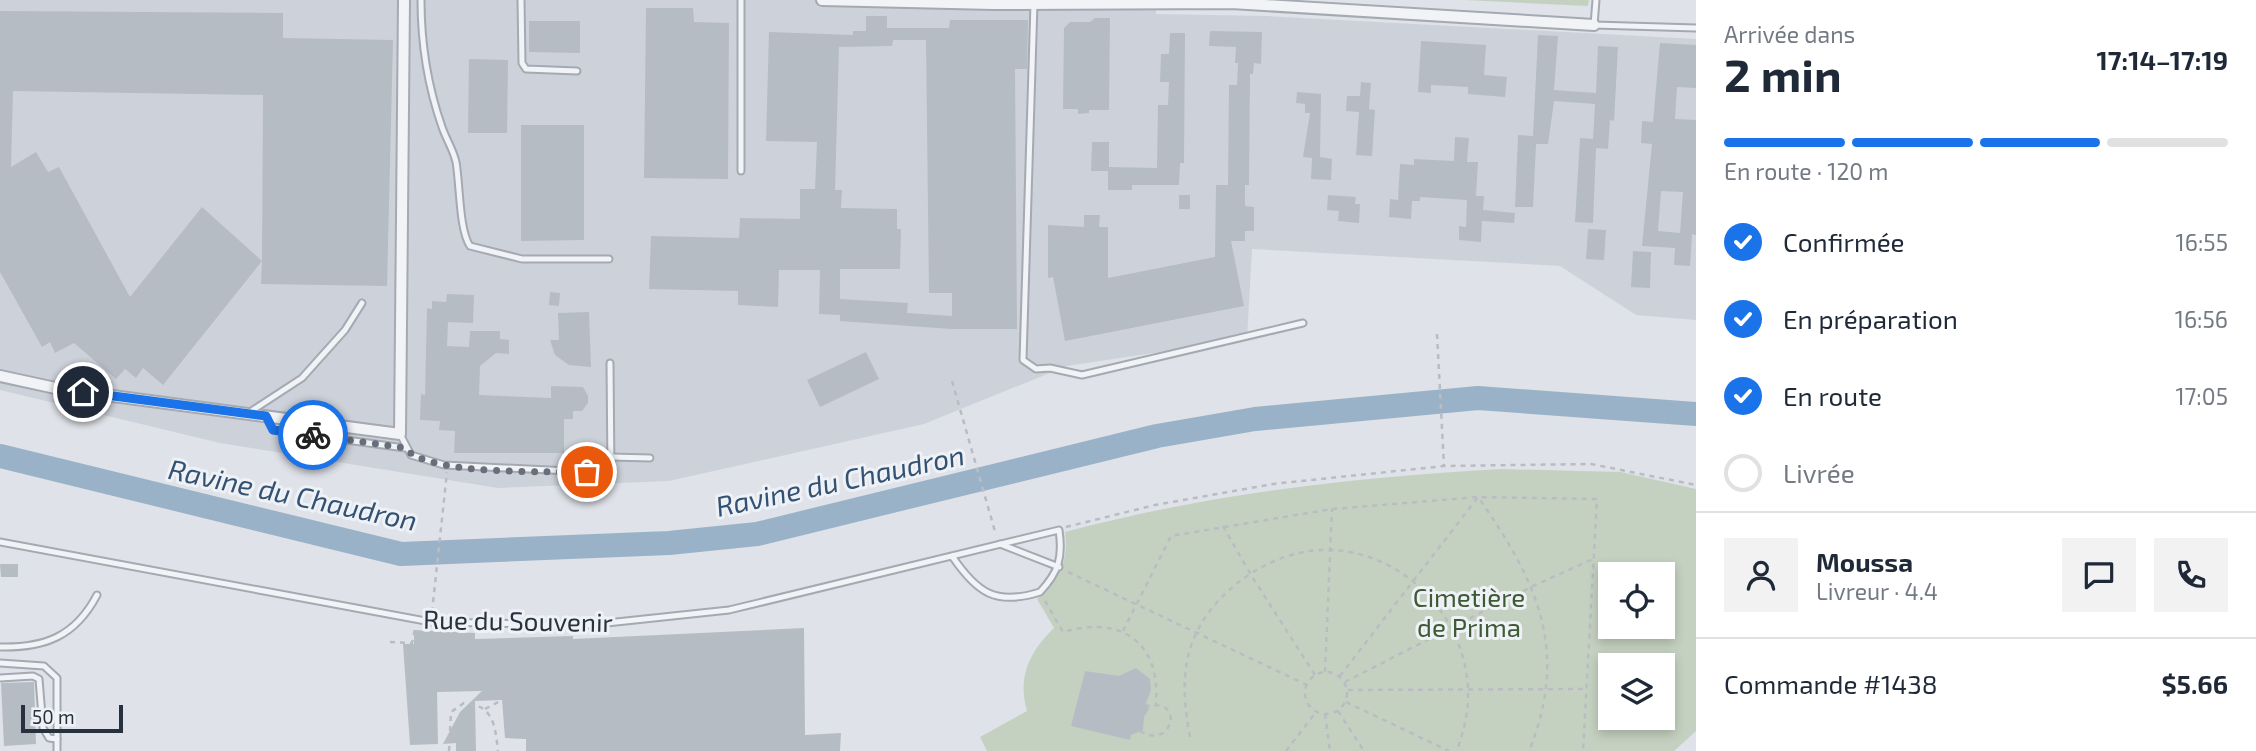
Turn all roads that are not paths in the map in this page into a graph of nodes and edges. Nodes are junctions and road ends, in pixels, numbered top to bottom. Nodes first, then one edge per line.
1 (404, 0) edge
2 (421, 0) edge
3 (521, 0) edge
4 (741, 0) edge
5 (822, 0) edge
6 (853, 0) edge
7 (1596, 0) edge
8 (960, 1) edge
9 (993, 2) edge
10 (1167, 2) edge
11 (1231, 2) edge
12 (1034, 3) junction
13 (1594, 24) junction
14 (1696, 28) edge
15 (577, 71) dead end
16 (741, 171) dead end
17 (609, 259) dead end
18 (362, 303) dead end
19 (1303, 323) dead end
20 (610, 363) dead end
21 (0, 376) edge
22 (245, 415) junction
23 (266, 416) junction
24 (400, 434) junction
25 (405, 448) junction
26 (611, 457) junction
27 (650, 458) dead end
28 (0, 542) edge
29 (999, 543) junction
30 (952, 556) junction
31 (1059, 567) junction
32 (97, 596) dead end
33 (0, 647) edge
34 (0, 663) edge
35 (0, 678) edge
36 (57, 739) junction
37 (57, 751) edge

1 - 24 street
2 - 17 lane
3 - 15 lane
4 - 16 lane
5 - 6 street
6 - 8 street
7 - 13 lane
8 - 9 street
9 - 12 street
10 - 11 street
10 - 12 street
11 - 13 street
12 - 19 lane
13 - 14 lane
18 - 22 lane
20 - 26 lane
21 - 22 street
22 - 23 street
23 - 24 street
23 - 25 lane
24 - 25 lane
25 - 26 lane
26 - 27 lane
28 - 30 lane, Rue du Souvenir
29 - 30 lane, Rue du Souvenir
29 - 31 lane
29 - 31 lane, Rue du Souvenir
30 - 31 lane
32 - 33 lane
34 - 36 lane
35 - 36 lane
36 - 37 lane

